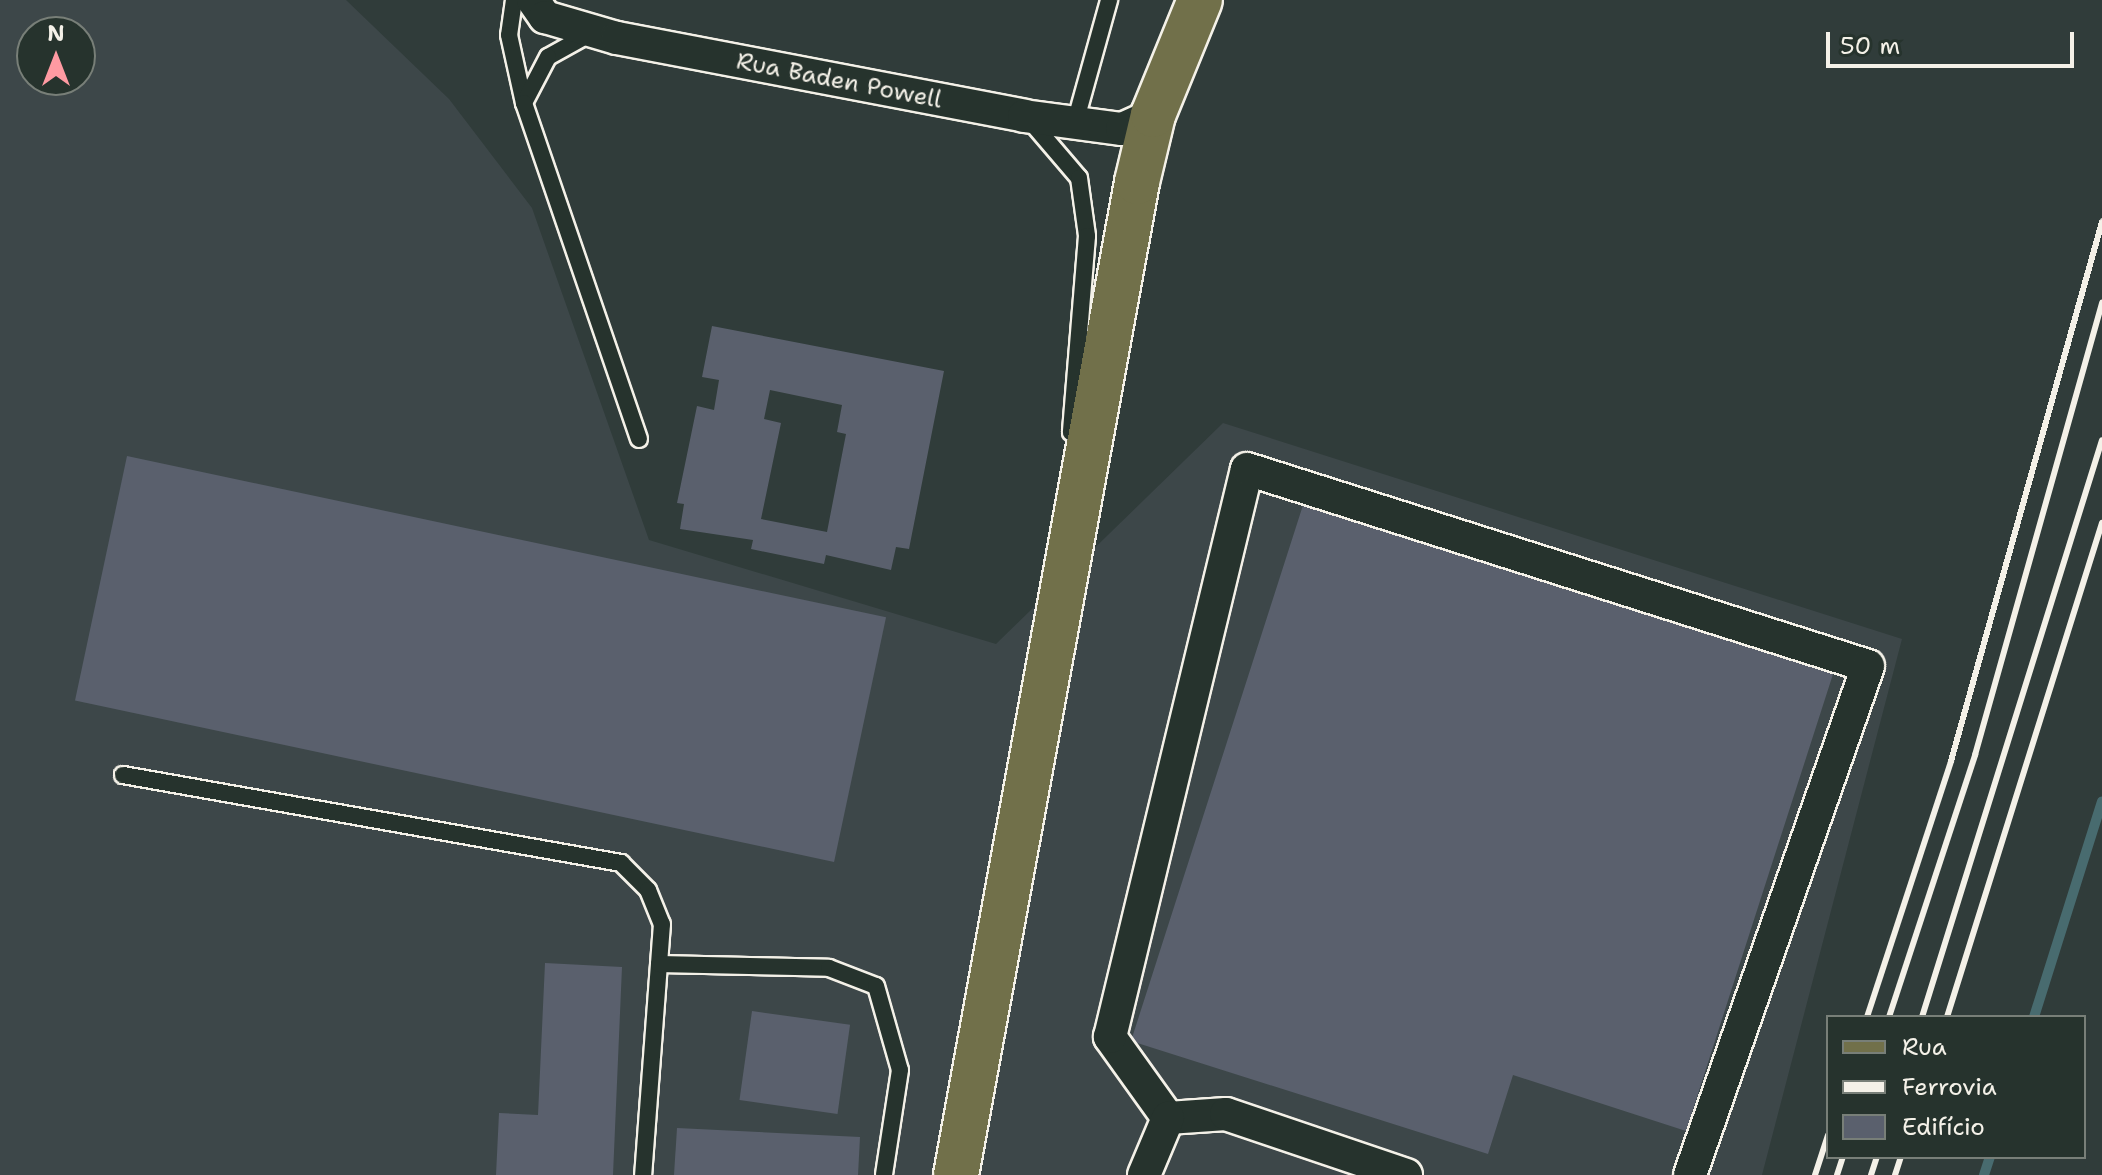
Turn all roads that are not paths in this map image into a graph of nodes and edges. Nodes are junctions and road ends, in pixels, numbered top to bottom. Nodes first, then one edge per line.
1 (514, 0) edge
2 (533, 0) edge
3 (1109, 0) edge
4 (1200, 0) edge
5 (594, 31) junction
6 (524, 103) junction
7 (1153, 115) junction
8 (1024, 116) junction
9 (1075, 123) junction
10 (639, 439) dead end
11 (1064, 596) junction
12 (123, 775) dead end
13 (659, 964) junction
14 (1168, 1118) junction
15 (643, 1175) edge
16 (884, 1175) edge
17 (956, 1175) edge
18 (1144, 1175) edge
19 (1406, 1175) edge
20 (1690, 1175) edge

1 - 6 lane
2 - 5 street, Rua Baden Powell
3 - 9 lane
4 - 7 main road
5 - 6 lane
5 - 8 street, Rua Baden Powell
6 - 10 lane
7 - 9 street, Rua Baden Powell
7 - 11 main road
8 - 9 street, Rua Baden Powell
8 - 11 lane
11 - 17 main road
12 - 13 lane
13 - 15 lane
13 - 16 lane
14 - 18 street
14 - 19 street
14 - 20 street

